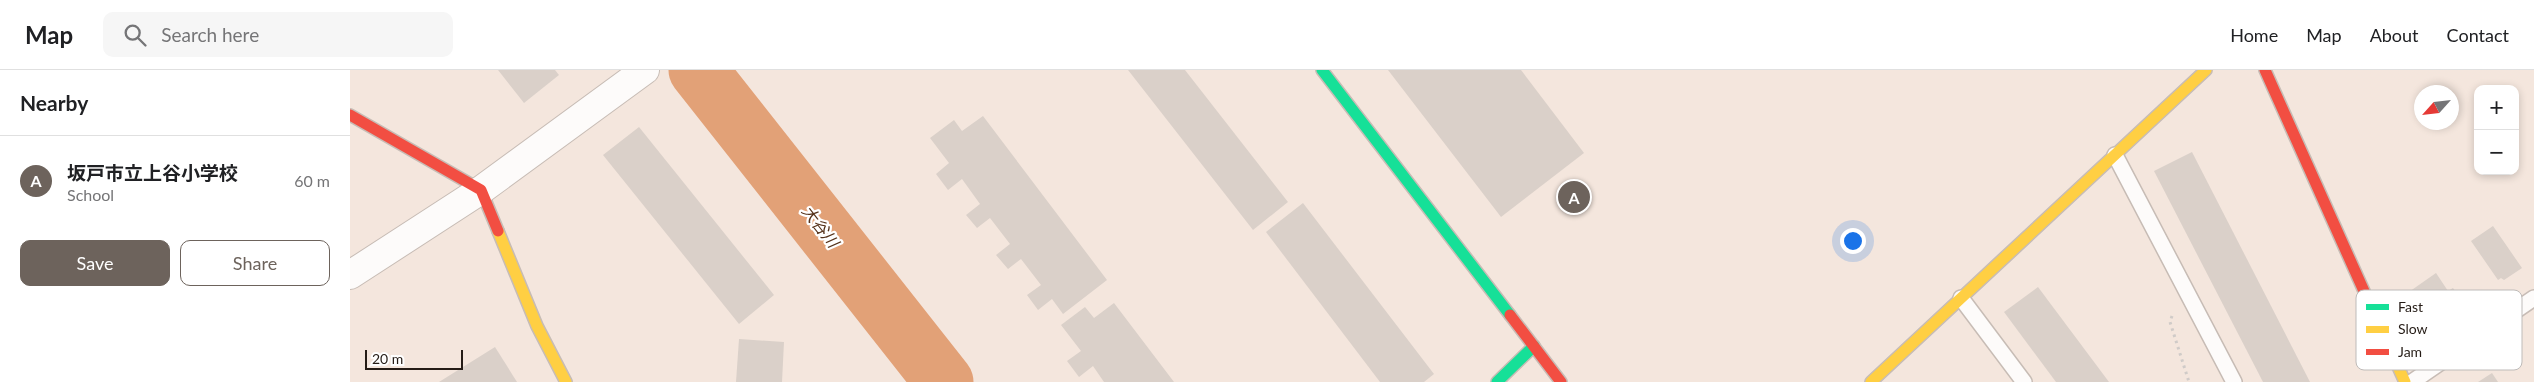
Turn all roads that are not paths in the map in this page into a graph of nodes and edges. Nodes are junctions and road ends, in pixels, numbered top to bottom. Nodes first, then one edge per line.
1 (645, 70) edge
2 (1322, 70) edge
3 (2206, 70) edge
4 (2265, 70) edge
5 (350, 115) edge
6 (2115, 155) junction
7 (481, 190) junction
8 (350, 275) edge
9 (2364, 290) edge
10 (1961, 298) junction
11 (2534, 298) edge
12 (2522, 306) edge
13 (1534, 346) junction
14 (2400, 370) edge
15 (2429, 370) edge
16 (566, 382) edge
17 (1497, 382) edge
18 (1561, 382) edge
19 (1871, 382) edge
20 (2024, 382) edge
21 (2234, 382) edge
22 (2405, 382) edge
23 (2412, 382) edge

1 - 7 street
2 - 13 street
3 - 6 street
4 - 9 street
5 - 7 street
6 - 10 street
6 - 21 lane
7 - 8 street
7 - 16 street
10 - 19 street
10 - 20 lane
11 - 12 lane
13 - 17 street
13 - 18 street
14 - 22 street
15 - 23 lane

